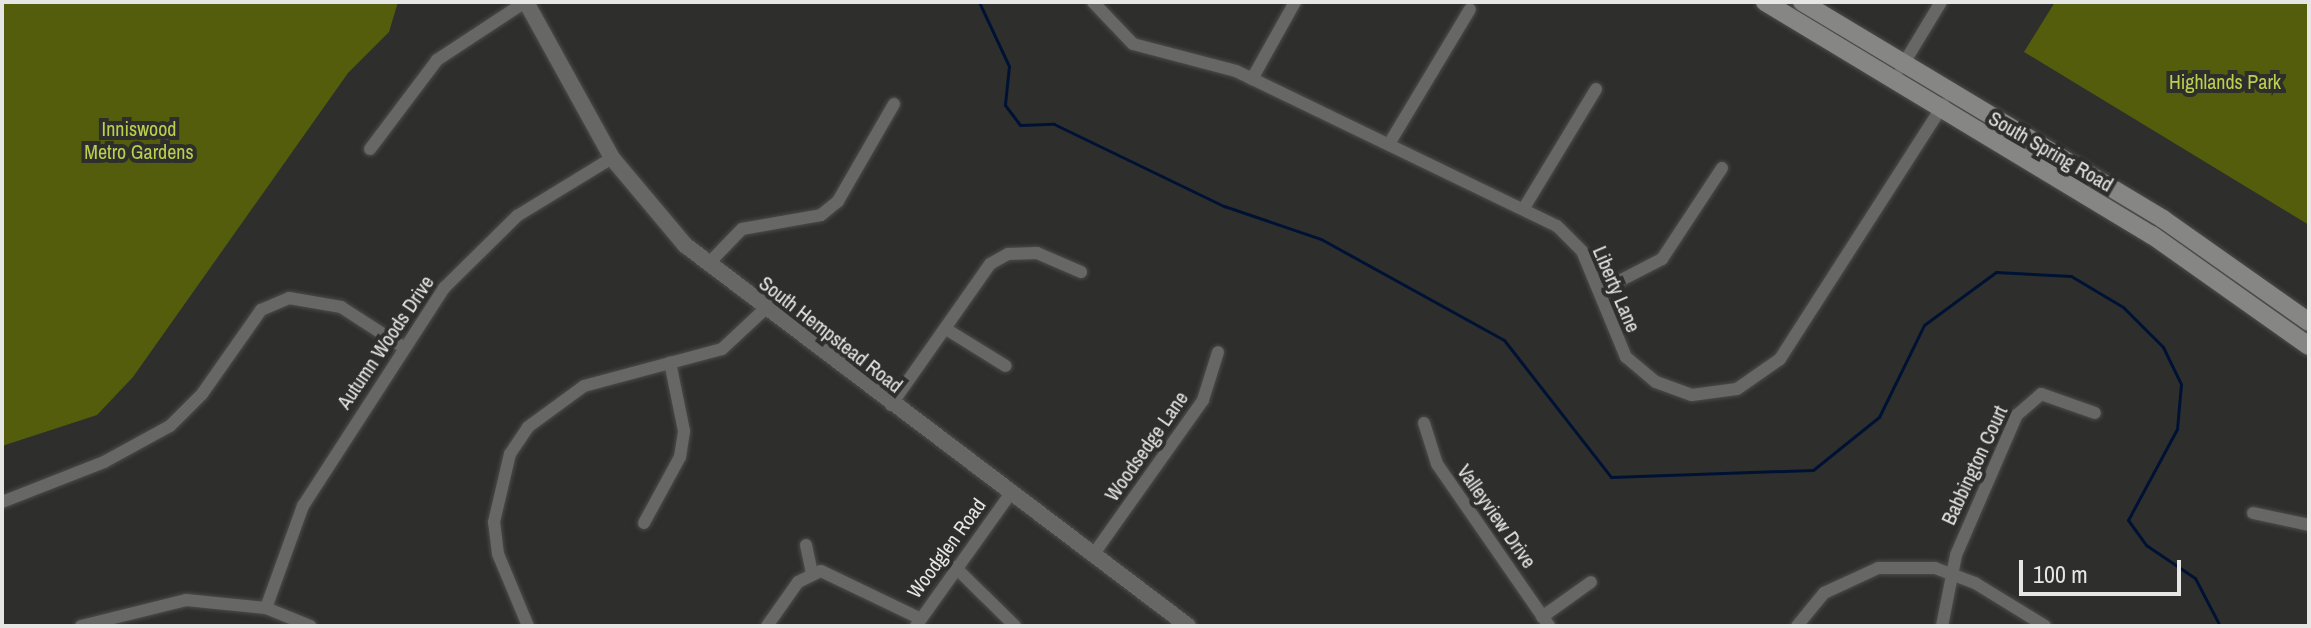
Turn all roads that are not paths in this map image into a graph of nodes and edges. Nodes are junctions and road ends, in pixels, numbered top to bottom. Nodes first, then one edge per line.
1 (526, 2) edge
2 (1093, 2) edge
3 (1295, 2) edge
4 (1765, 2) edge
5 (1802, 2) edge
6 (1941, 2) edge
7 (1470, 9) dead end
8 (1903, 64) junction
9 (1252, 79) junction
10 (1893, 81) junction
11 (1596, 89) dead end
12 (1950, 94) junction
13 (894, 104) dead end
14 (1939, 111) junction
15 (1389, 144) junction
16 (370, 149) dead end
17 (612, 158) junction
18 (1722, 168) dead end
19 (1524, 208) junction
20 (709, 263) junction
21 (1081, 272) dead end
22 (1600, 291) junction
23 (766, 308) junction
24 (2309, 322) edge
25 (946, 329) junction
26 (2309, 346) edge
27 (403, 347) junction
28 (1218, 352) dead end
29 (670, 362) junction
30 (1006, 366) dead end
31 (891, 405) junction
32 (2095, 413) dead end
33 (1424, 423) dead end
34 (1010, 494) junction
35 (2, 502) edge
36 (2253, 513) dead end
37 (644, 523) dead end
38 (2309, 525) edge
39 (806, 545) dead end
40 (1093, 555) junction
41 (955, 567) junction
42 (1951, 572) junction
43 (812, 574) junction
44 (1591, 582) dead end
45 (266, 608) junction
46 (1545, 621) edge
47 (918, 622) edge
48 (81, 626) edge
49 (310, 626) edge
50 (528, 626) edge
51 (767, 626) edge
52 (1015, 626) edge
53 (1188, 626) edge
54 (1797, 626) edge
55 (1942, 626) edge
56 (2045, 626) edge

1 - 16 street
1 - 17 street, South Hempstead Road
2 - 9 street, Liberty Lane
3 - 9 street
4 - 10 main road, South Spring Road
5 - 8 main road, South Spring Road
6 - 8 street
7 - 15 street
8 - 10 street
8 - 12 main road, South Spring Road
9 - 15 street, Liberty Lane
10 - 14 main road, South Spring Road
11 - 19 street
12 - 14 street, Liberty Lane
12 - 24 main road, South Spring Road
13 - 20 street
14 - 22 street, Liberty Lane
14 - 26 main road, South Spring Road
15 - 19 street, Liberty Lane
17 - 20 street, South Hempstead Road
17 - 27 street, Autumn Woods Drive
18 - 22 street
19 - 22 street, Liberty Lane
20 - 23 street, South Hempstead Road
21 - 25 street
23 - 29 street
23 - 31 street, South Hempstead Road
25 - 30 street
25 - 31 street
27 - 35 street
27 - 45 street, Autumn Woods Drive
28 - 40 street, Woodsedge Lane
29 - 37 street
29 - 50 street
31 - 34 street, South Hempstead Road
32 - 42 street, Babbington Court
33 - 46 street, Valleyview Drive
34 - 40 street, South Hempstead Road
34 - 41 street, Woodglen Road
36 - 38 street
39 - 43 street
40 - 53 street, South Hempstead Road
41 - 47 street, Woodglen Road
41 - 52 street
42 - 54 street
42 - 55 street, Babbington Court
42 - 56 street
43 - 47 street
43 - 51 street
44 - 46 street
45 - 48 street
45 - 49 street

